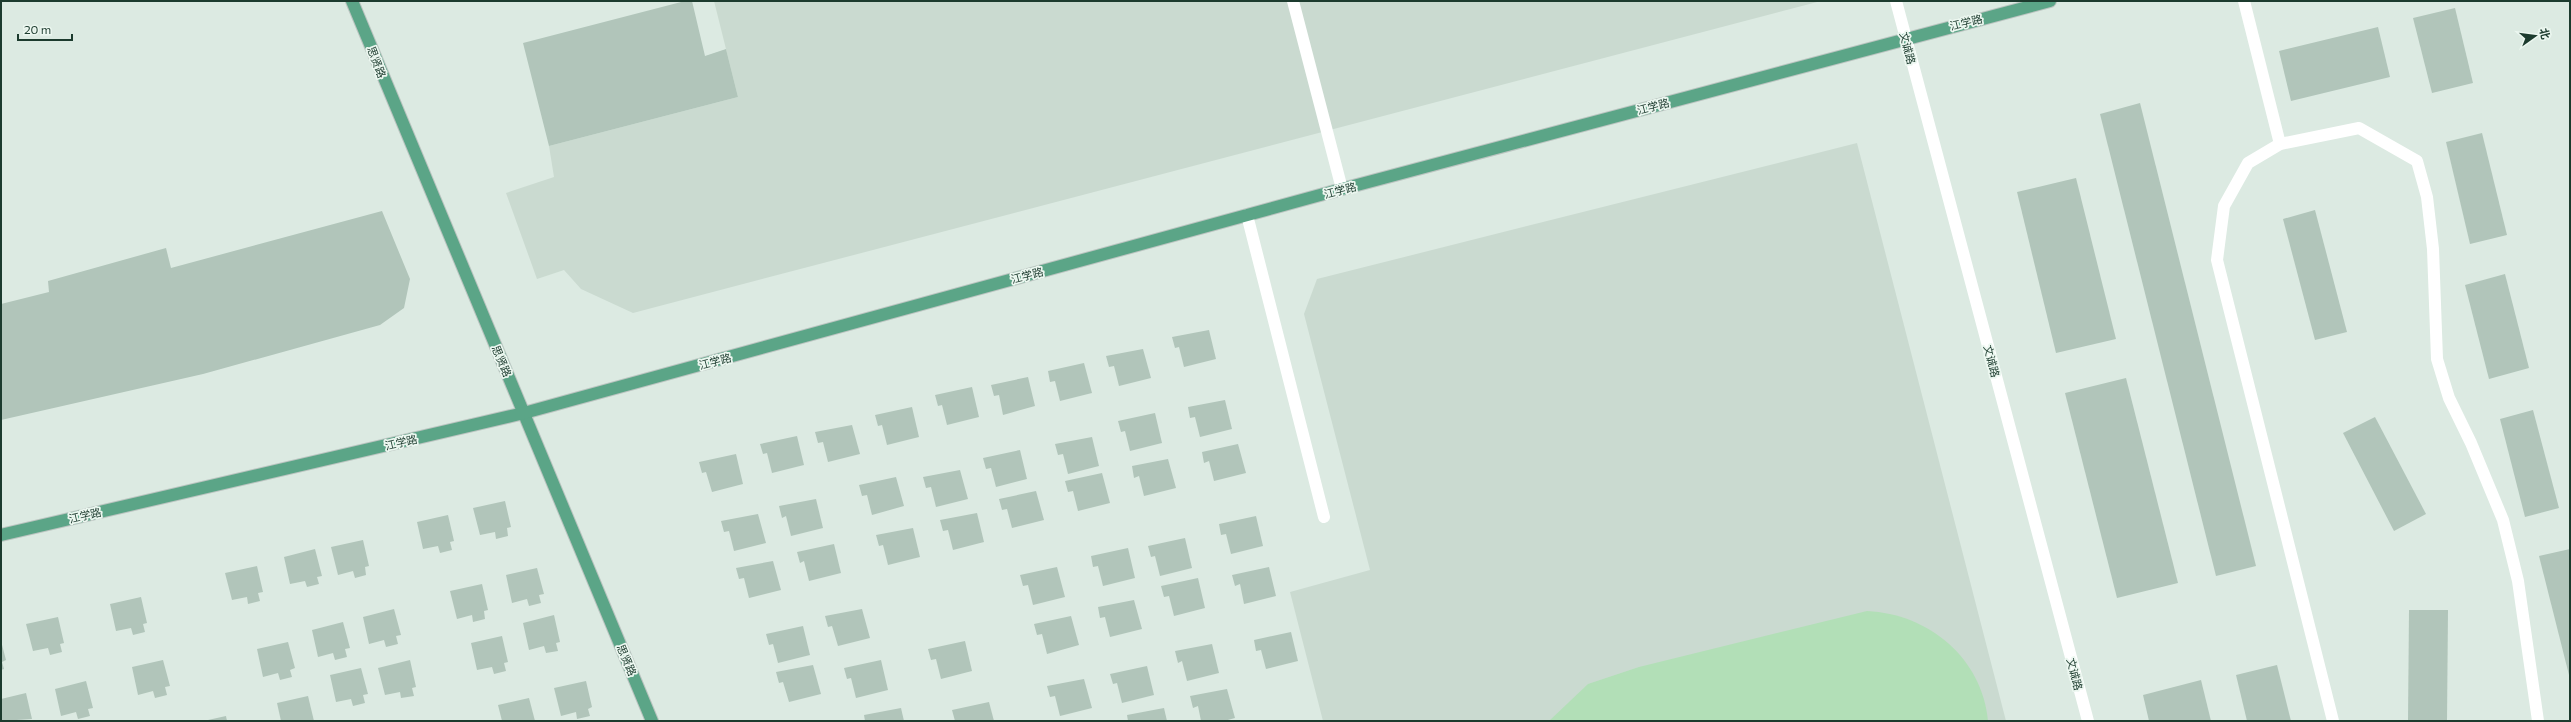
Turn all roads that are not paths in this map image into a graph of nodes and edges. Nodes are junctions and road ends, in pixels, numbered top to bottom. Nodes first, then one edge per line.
1 (352, 1) edge
2 (1293, 1) edge
3 (1896, 1) edge
4 (2050, 1) edge
5 (2244, 1) edge
6 (1906, 38) junction
7 (2280, 144) junction
8 (1342, 189) junction
9 (1247, 215) junction
10 (524, 413) junction
11 (1324, 517) dead end
12 (1, 535) edge
13 (652, 721) edge
14 (2088, 721) edge
15 (2332, 721) edge
16 (2538, 721) edge

1 - 10 main road, 思贤路
2 - 8 street
3 - 6 street, 文诚路
4 - 6 main road, 江学路
5 - 7 street
6 - 8 main road, 江学路
6 - 14 street, 文诚路
7 - 15 street
7 - 16 street
8 - 9 main road, 江学路
9 - 10 main road, 江学路
9 - 11 street
10 - 12 main road, 江学路
10 - 13 main road, 思贤路

